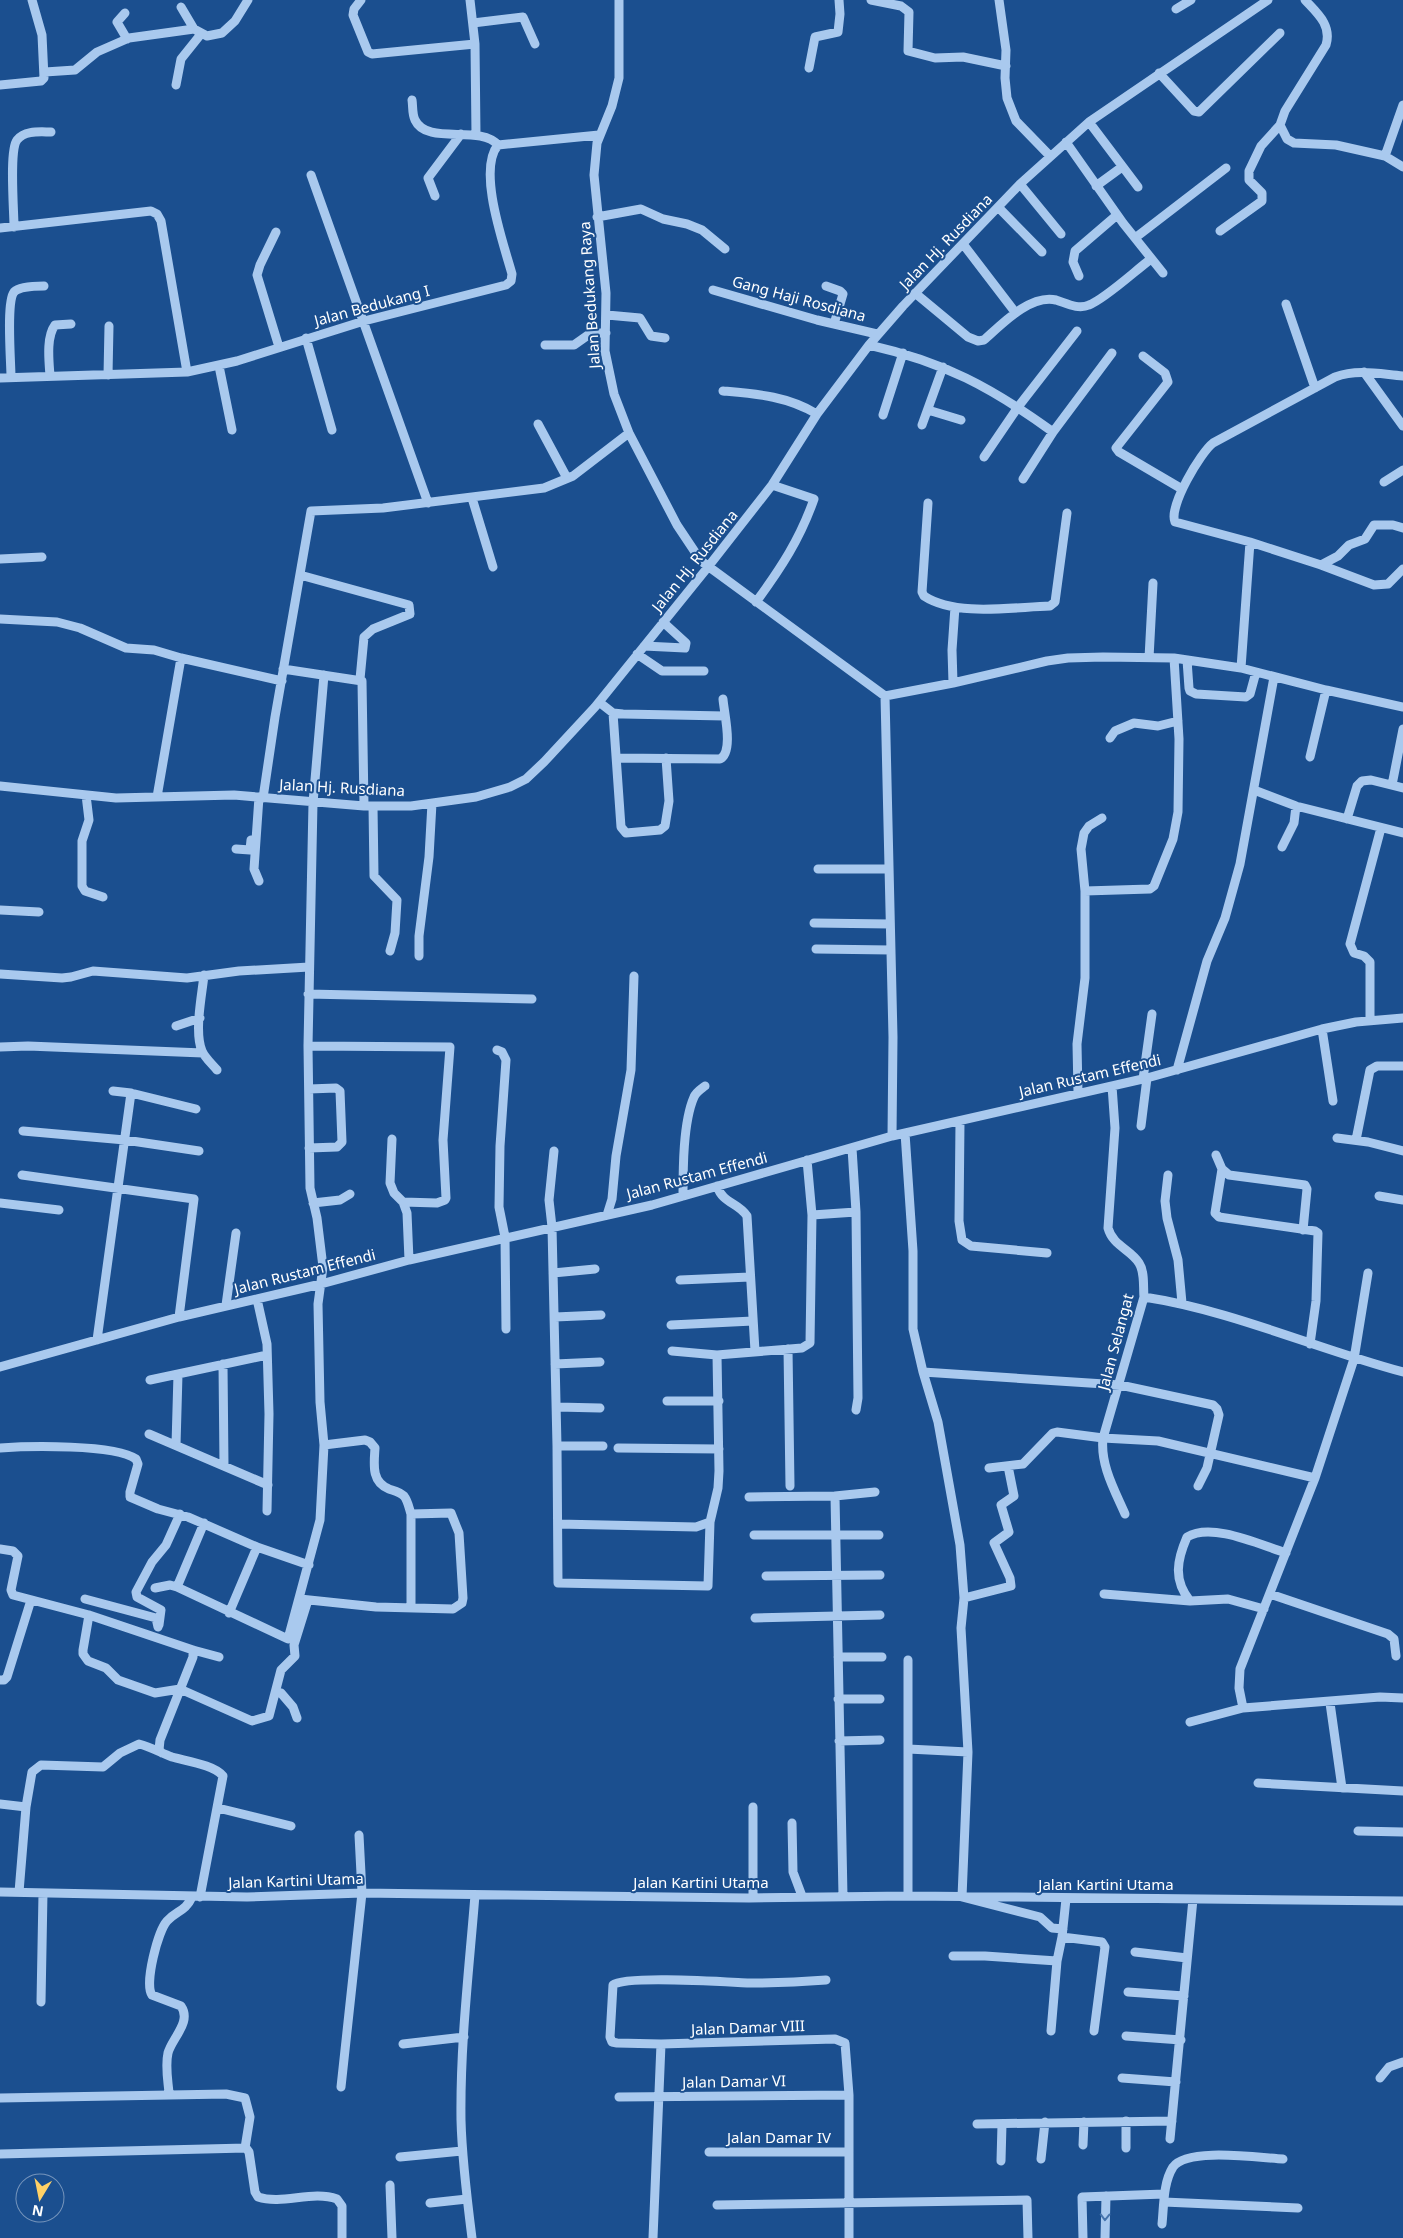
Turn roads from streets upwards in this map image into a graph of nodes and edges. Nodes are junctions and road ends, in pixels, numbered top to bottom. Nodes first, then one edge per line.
1 (32, 0) edge
2 (248, 0) edge
3 (361, 0) edge
4 (470, 0) edge
5 (619, 0) edge
6 (838, 0) edge
7 (871, 0) edge
8 (1000, 0) edge
9 (1192, 0) edge
10 (1268, 0) edge
11 (1305, 0) edge
12 (181, 7) dead end
13 (1176, 9) dead end
14 (125, 13) dead end
15 (473, 23) junction
16 (197, 32) junction
17 (1280, 33) dead end
18 (127, 39) junction
19 (475, 44) junction
20 (535, 44) dead end
21 (1006, 66) junction
22 (809, 68) dead end
23 (44, 72) junction
24 (1159, 73) junction
25 (0, 85) edge
26 (176, 85) dead end
27 (412, 100) dead end
28 (1403, 105) edge
29 (1089, 122) junction
30 (1280, 125) junction
31 (51, 132) dead end
32 (462, 134) junction
33 (476, 135) junction
34 (599, 135) junction
35 (1066, 142) junction
36 (498, 145) junction
37 (1050, 156) junction
38 (1385, 156) junction
39 (1403, 166) edge
40 (1122, 167) junction
41 (1226, 168) dead end
42 (311, 175) dead end
43 (1020, 184) junction
44 (1096, 186) junction
45 (1138, 187) dead end
46 (435, 196) dead end
47 (998, 207) junction
48 (1117, 215) junction
49 (597, 217) junction
50 (14, 227) junction
51 (0, 228) edge
52 (1220, 231) dead end
53 (276, 232) dead end
54 (1061, 234) dead end
55 (1135, 238) junction
56 (963, 244) junction
57 (725, 249) dead end
58 (1042, 252) dead end
59 (1151, 259) junction
60 (1163, 273) dead end
61 (1079, 276) dead end
62 (44, 286) dead end
63 (826, 286) dead end
64 (713, 290) dead end
65 (915, 293) junction
66 (1286, 304) dead end
67 (1015, 312) junction
68 (606, 315) junction
69 (364, 321) junction
70 (71, 324) dead end
71 (834, 324) junction
72 (109, 326) dead end
73 (1077, 331) dead end
74 (606, 332) junction
75 (877, 334) junction
76 (306, 338) junction
77 (665, 338) dead end
78 (869, 344) junction
79 (545, 345) dead end
80 (279, 347) junction
81 (903, 353) junction
82 (1112, 353) dead end
83 (1143, 356) dead end
84 (219, 366) junction
85 (943, 367) junction
86 (187, 372) junction
87 (1364, 372) junction
88 (108, 375) junction
89 (50, 376) junction
90 (1403, 376) edge
91 (11, 377) junction
92 (0, 378) edge
93 (1315, 388) junction
94 (723, 391) dead end
95 (1018, 407) junction
96 (928, 410) junction
97 (817, 414) junction
98 (883, 415) dead end
99 (961, 420) dead end
100 (538, 424) dead end
101 (922, 425) dead end
102 (1403, 426) edge
103 (232, 430) dead end
104 (332, 430) dead end
105 (1053, 432) junction
106 (629, 434) junction
107 (984, 457) dead end
108 (1403, 470) edge
109 (567, 478) junction
110 (1023, 479) dead end
111 (1384, 482) dead end
112 (772, 485) junction
113 (1182, 490) junction
114 (472, 498) junction
115 (428, 503) junction
116 (928, 503) dead end
117 (1067, 513) dead end
118 (1403, 528) edge
119 (1250, 542) junction
120 (42, 557) dead end
121 (0, 558) edge
122 (1321, 565) junction
123 (493, 567) dead end
124 (708, 567) junction
125 (1403, 569) edge
126 (300, 575) junction
127 (1153, 583) dead end
128 (756, 602) junction
129 (955, 607) junction
130 (0, 620) edge
131 (664, 622) junction
132 (644, 646) junction
133 (638, 654) junction
134 (181, 658) junction
135 (1149, 658) junction
136 (1174, 658) junction
137 (1187, 660) junction
138 (1241, 668) junction
139 (283, 669) junction
140 (704, 670) dead end
141 (1256, 672) junction
142 (324, 675) junction
143 (1274, 677) junction
144 (360, 679) junction
145 (282, 681) junction
146 (953, 683) junction
147 (1326, 690) junction
148 (885, 696) junction
149 (723, 699) dead end
150 (599, 702) junction
151 (1403, 707) edge
152 (613, 713) junction
153 (724, 716) junction
154 (1178, 721) junction
155 (1403, 729) edge
156 (1110, 738) dead end
157 (1310, 756) dead end
158 (617, 758) junction
159 (666, 758) junction
160 (1392, 785) junction
161 (0, 786) edge
162 (1403, 788) edge
163 (1254, 790) junction
164 (86, 794) junction
165 (157, 797) junction
166 (259, 798) junction
167 (313, 803) junction
168 (432, 803) junction
169 (369, 806) junction
170 (1296, 806) junction
171 (1102, 818) dead end
172 (1347, 819) junction
173 (1381, 828) junction
174 (1403, 833) edge
175 (1282, 847) dead end
176 (236, 849) dead end
177 (818, 869) dead end
178 (889, 869) junction
179 (259, 880) dead end
180 (1084, 891) junction
181 (103, 897) dead end
182 (0, 910) edge
183 (39, 912) dead end
184 (814, 922) dead end
185 (890, 924) junction
186 (816, 950) dead end
187 (891, 950) junction
188 (390, 951) dead end
189 (419, 956) dead end
190 (309, 967) junction
191 (0, 974) edge
192 (204, 975) junction
193 (634, 976) dead end
194 (308, 994) junction
195 (532, 999) dead end
196 (1152, 1014) dead end
197 (200, 1018) junction
198 (1403, 1018) edge
199 (1370, 1020) junction
200 (176, 1026) dead end
201 (1322, 1029) junction
202 (308, 1042) junction
203 (201, 1045) junction
204 (0, 1047) edge
205 (497, 1050) dead end
206 (1403, 1066) edge
207 (217, 1070) dead end
208 (1176, 1070) junction
209 (1145, 1078) junction
210 (705, 1086) dead end
211 (1112, 1086) junction
212 (309, 1090) junction
213 (113, 1091) dead end
214 (131, 1093) junction
215 (1078, 1093) junction
216 (1333, 1101) dead end
217 (196, 1109) dead end
218 (960, 1122) junction
219 (1141, 1126) dead end
220 (23, 1131) dead end
221 (904, 1133) junction
222 (892, 1136) junction
223 (1337, 1138) dead end
224 (392, 1139) dead end
225 (125, 1140) junction
226 (1356, 1140) junction
227 (309, 1148) junction
228 (852, 1148) junction
229 (199, 1151) dead end
230 (554, 1151) dead end
231 (1403, 1151) edge
232 (1216, 1155) dead end
233 (807, 1160) junction
234 (1222, 1169) junction
235 (22, 1175) dead end
236 (1168, 1175) dead end
237 (717, 1186) junction
238 (118, 1188) junction
239 (350, 1194) dead end
240 (683, 1196) junction
241 (1378, 1196) dead end
242 (1403, 1200) edge
243 (403, 1202) junction
244 (0, 1203) edge
245 (313, 1203) junction
246 (59, 1210) dead end
247 (856, 1212) junction
248 (607, 1215) junction
249 (812, 1215) junction
250 (552, 1227) junction
251 (1303, 1230) junction
252 (236, 1233) dead end
253 (505, 1237) junction
254 (1047, 1253) dead end
255 (409, 1260) junction
256 (595, 1269) dead end
257 (553, 1273) junction
258 (1368, 1273) dead end
259 (750, 1277) junction
260 (680, 1280) dead end
261 (322, 1284) junction
262 (1144, 1298) junction
263 (258, 1299) junction
264 (1182, 1303) junction
265 (226, 1305) junction
266 (601, 1315) dead end
267 (555, 1317) junction
268 (179, 1318) junction
269 (753, 1321) junction
270 (671, 1325) dead end
271 (506, 1329) dead end
272 (97, 1340) junction
273 (1310, 1344) junction
274 (788, 1348) junction
275 (672, 1351) dead end
276 (755, 1351) junction
277 (268, 1354) junction
278 (717, 1355) junction
279 (1354, 1359) junction
280 (600, 1362) dead end
281 (223, 1364) junction
282 (555, 1364) junction
283 (0, 1367) edge
284 (923, 1372) junction
285 (1403, 1372) edge
286 (178, 1374) junction
287 (150, 1380) dead end
288 (1120, 1385) junction
289 (666, 1401) dead end
290 (719, 1401) junction
291 (557, 1407) junction
292 (600, 1408) dead end
293 (856, 1410) dead end
294 (149, 1434) dead end
295 (1103, 1438) junction
296 (176, 1445) junction
297 (324, 1445) junction
298 (557, 1446) junction
299 (603, 1446) dead end
300 (0, 1448) edge
301 (618, 1448) dead end
302 (718, 1449) junction
303 (1210, 1453) junction
304 (224, 1466) junction
305 (1008, 1466) junction
306 (989, 1468) dead end
307 (1315, 1478) junction
308 (268, 1485) junction
309 (790, 1486) dead end
310 (1198, 1486) dead end
311 (875, 1492) dead end
312 (835, 1496) junction
313 (749, 1497) dead end
314 (268, 1511) dead end
315 (180, 1514) junction
316 (411, 1514) junction
317 (1125, 1514) dead end
318 (710, 1522) junction
319 (204, 1523) junction
320 (558, 1524) junction
321 (836, 1535) junction
322 (879, 1535) dead end
323 (754, 1536) dead end
324 (257, 1547) junction
325 (0, 1548) edge
326 (1286, 1553) junction
327 (309, 1565) junction
328 (880, 1575) dead end
329 (766, 1576) dead end
330 (836, 1576) junction
331 (177, 1587) junction
332 (155, 1588) dead end
333 (1104, 1594) dead end
334 (1270, 1594) junction
335 (964, 1598) junction
336 (85, 1599) dead end
337 (304, 1599) junction
338 (31, 1600) junction
339 (1190, 1601) junction
340 (411, 1607) junction
341 (1264, 1609) junction
342 (229, 1613) junction
343 (89, 1615) junction
344 (880, 1615) dead end
345 (837, 1616) junction
346 (755, 1618) dead end
347 (159, 1625) junction
348 (155, 1637) junction
349 (193, 1650) junction
350 (1396, 1656) dead end
351 (219, 1657) dead end
352 (882, 1657) dead end
353 (838, 1658) junction
354 (908, 1660) dead end
355 (0, 1680) edge
356 (180, 1689) junction
357 (276, 1692) junction
358 (1403, 1698) edge
359 (838, 1699) junction
360 (880, 1699) dead end
361 (1330, 1702) junction
362 (1243, 1708) junction
363 (297, 1718) dead end
364 (1190, 1722) dead end
365 (880, 1740) dead end
366 (840, 1741) junction
367 (908, 1749) junction
368 (968, 1752) junction
369 (162, 1753) junction
370 (1258, 1784) dead end
371 (1342, 1788) junction
372 (1403, 1791) edge
373 (0, 1804) edge
374 (26, 1808) junction
375 (218, 1808) junction
376 (753, 1808) dead end
377 (792, 1823) dead end
378 (291, 1826) dead end
379 (1358, 1831) dead end
380 (1403, 1832) edge
381 (359, 1835) dead end
382 (0, 1892) edge
383 (19, 1892) junction
384 (43, 1893) junction
385 (362, 1893) junction
386 (474, 1895) junction
387 (802, 1896) junction
388 (842, 1896) junction
389 (908, 1896) junction
390 (962, 1896) junction
391 (196, 1897) junction
392 (753, 1898) junction
393 (1066, 1899) junction
394 (1193, 1899) junction
395 (1403, 1901) edge
396 (1063, 1933) junction
397 (1135, 1952) dead end
398 (953, 1956) dead end
399 (1187, 1958) junction
400 (1057, 1961) junction
401 (826, 1980) dead end
402 (1128, 1992) dead end
403 (1184, 1996) junction
404 (41, 2002) dead end
405 (1051, 2031) dead end
406 (1094, 2031) dead end
407 (1126, 2036) dead end
408 (464, 2037) junction
409 (1181, 2040) junction
410 (403, 2044) dead end
411 (661, 2044) junction
412 (1403, 2062) edge
413 (1122, 2078) dead end
414 (1380, 2078) dead end
415 (1176, 2082) junction
416 (341, 2086) dead end
417 (168, 2093) junction
418 (849, 2095) junction
419 (660, 2096) junction
420 (619, 2097) dead end
421 (0, 2098) edge
422 (1126, 2121) junction
423 (1172, 2121) junction
424 (1045, 2122) junction
425 (1084, 2122) junction
426 (977, 2124) dead end
427 (1002, 2124) junction
428 (1170, 2139) dead end
429 (1083, 2145) dead end
430 (244, 2148) junction
431 (1126, 2148) dead end
432 (462, 2151) junction
433 (709, 2152) dead end
434 (849, 2152) junction
435 (0, 2154) edge
436 (400, 2157) dead end
437 (1041, 2159) dead end
438 (1283, 2159) dead end
439 (1001, 2161) dead end
440 (390, 2185) dead end
441 (1106, 2196) junction
442 (1164, 2198) junction
443 (468, 2199) junction
444 (430, 2203) dead end
445 (849, 2204) junction
446 (717, 2206) dead end
447 (1298, 2208) dead end
448 (1162, 2224) dead end
449 (342, 2238) edge
450 (392, 2238) edge
451 (472, 2238) edge
452 (653, 2238) edge
453 (849, 2238) edge
454 (1028, 2238) edge
455 (1083, 2238) edge
456 (1105, 2238) edge

1 - 23 street
2 - 16 street
3 - 19 street
4 - 15 street
5 - 34 street, Jalan Bedukang Raya
6 - 22 street
7 - 21 street
8 - 21 street
9 - 13 street
10 - 24 street, Jalan Hj. Rusdiana
11 - 30 street
12 - 16 street
14 - 18 street
15 - 19 street
15 - 20 street
16 - 18 street
16 - 26 street
17 - 24 street
18 - 23 street
19 - 33 street
21 - 37 street
23 - 25 street
24 - 29 street, Jalan Hj. Rusdiana
27 - 32 street
28 - 38 street
29 - 35 street, Jalan Hj. Rusdiana
29 - 40 street
30 - 38 street
30 - 52 street
31 - 50 street
32 - 33 street
32 - 46 street
33 - 36 street
34 - 36 street
34 - 49 street, Jalan Bedukang Raya
35 - 37 street, Jalan Hj. Rusdiana
35 - 44 street
36 - 69 street, Jalan Bedukang I
37 - 43 street, Jalan Hj. Rusdiana
38 - 39 street
40 - 44 street
40 - 45 street
41 - 55 street
42 - 69 street
43 - 47 street, Jalan Hj. Rusdiana
43 - 54 street
44 - 48 street
47 - 56 street, Jalan Hj. Rusdiana
47 - 58 street
48 - 55 street
48 - 61 street
49 - 57 street
49 - 68 street, Jalan Bedukang Raya
50 - 51 street
50 - 86 street
53 - 80 street
55 - 59 street
56 - 65 street, Jalan Hj. Rusdiana
56 - 67 street
59 - 60 street
59 - 67 street
62 - 91 street
63 - 71 street
64 - 71 street, Gang Haji Rosdiana
65 - 67 street
65 - 75 street, Jalan Hj. Rusdiana
66 - 93 street
68 - 74 street, Jalan Bedukang Raya
68 - 77 street
69 - 76 street, Jalan Bedukang I
69 - 115 street
70 - 89 street
71 - 75 street, Gang Haji Rosdiana
72 - 88 street
73 - 95 street
74 - 79 street
74 - 106 street, Jalan Bedukang Raya
75 - 78 street, Jalan Hj. Rusdiana
76 - 80 street, Jalan Bedukang I
76 - 104 street
78 - 81 street
78 - 97 street, Jalan Hj. Rusdiana
80 - 84 street, Jalan Bedukang I
81 - 85 street
81 - 98 street
82 - 105 street
83 - 113 street
84 - 86 street, Jalan Bedukang I
84 - 103 street
85 - 95 street
85 - 96 street
86 - 88 street, Jalan Bedukang I
87 - 90 street
87 - 93 street
87 - 102 street
88 - 89 street, Jalan Bedukang I
89 - 91 street, Jalan Bedukang I
91 - 92 street, Jalan Bedukang I
93 - 113 street
94 - 97 street
95 - 105 street
95 - 107 street
96 - 99 street
96 - 101 street
97 - 112 street, Jalan Hj. Rusdiana
100 - 109 street
105 - 110 street
106 - 109 street
106 - 124 street, Jalan Bedukang Raya
108 - 111 street
109 - 114 street
112 - 124 street, Jalan Hj. Rusdiana
112 - 128 street
113 - 119 street
114 - 115 street
114 - 123 street
115 - 126 street
116 - 129 street
117 - 129 street
118 - 122 street
119 - 122 street
119 - 138 street
120 - 121 street
122 - 125 street
124 - 128 street, Jalan Bedukang Raya
124 - 131 street, Jalan Hj. Rusdiana
126 - 139 street
126 - 144 street
127 - 135 street
128 - 148 street, Jalan Bedukang Raya
129 - 146 street
130 - 134 street
131 - 132 street, Jalan Hj. Rusdiana
131 - 132 street
132 - 133 street, Jalan Hj. Rusdiana
133 - 140 street
133 - 150 street, Jalan Hj. Rusdiana
134 - 145 street
134 - 165 street
135 - 136 street
135 - 146 street
136 - 137 street
136 - 154 street
137 - 138 street
137 - 141 street
138 - 141 street
139 - 142 street
139 - 145 street
141 - 143 street
142 - 144 street
142 - 167 street
143 - 147 street
143 - 163 street
144 - 169 street
145 - 166 street
146 - 148 street
147 - 151 street
147 - 157 street
148 - 178 street
149 - 153 street
150 - 152 street
150 - 168 street, Jalan Hj. Rusdiana
152 - 153 street
152 - 158 street
153 - 159 street
154 - 156 street
154 - 180 street
155 - 160 street
158 - 159 street
158 - 159 street
160 - 162 street
160 - 172 street
161 - 164 street, Jalan Hj. Rusdiana
163 - 170 street
163 - 208 street
164 - 165 street, Jalan Hj. Rusdiana
164 - 181 street
165 - 166 street, Jalan Hj. Rusdiana
166 - 167 street, Jalan Hj. Rusdiana
166 - 176 street
166 - 179 street
167 - 169 street, Jalan Hj. Rusdiana
167 - 190 street
168 - 169 street, Jalan Hj. Rusdiana
168 - 189 street
169 - 188 street
170 - 172 street
170 - 175 street
171 - 180 street
172 - 173 street
173 - 174 street
173 - 199 street
177 - 178 street
178 - 185 street
180 - 215 street
182 - 183 street
184 - 185 street
185 - 187 street
186 - 187 street
187 - 222 street
190 - 192 street
190 - 194 street
191 - 192 street
192 - 197 street
193 - 248 street
194 - 195 street
194 - 202 street
196 - 209 street
197 - 200 street
197 - 203 street
198 - 199 street, Jalan Rustam Effendi
199 - 201 street, Jalan Rustam Effendi
201 - 208 street, Jalan Rustam Effendi
201 - 216 street
202 - 212 street
202 - 243 street
203 - 204 street
203 - 207 street
205 - 253 street
206 - 226 street
208 - 209 street, Jalan Rustam Effendi
209 - 211 street, Jalan Rustam Effendi
209 - 219 street
210 - 240 street
211 - 215 street, Jalan Rustam Effendi
211 - 262 street, Jalan Selangat
212 - 227 street
212 - 227 street
213 - 214 street
214 - 217 street
214 - 225 street
215 - 218 street, Jalan Rustam Effendi
218 - 221 street, Jalan Rustam Effendi
218 - 254 street
220 - 225 street
221 - 222 street, Jalan Rustam Effendi
221 - 284 street
222 - 228 street, Jalan Rustam Effendi
223 - 226 street
224 - 243 street
225 - 229 street
225 - 238 street
226 - 231 street
227 - 245 street
228 - 233 street, Jalan Rustam Effendi
228 - 247 street
230 - 250 street
232 - 234 street
233 - 237 street, Jalan Rustam Effendi
233 - 249 street
234 - 251 street
234 - 251 street
235 - 238 street
236 - 264 street
237 - 240 street, Jalan Rustam Effendi
237 - 259 street
238 - 268 street
238 - 272 street
239 - 245 street
240 - 248 street, Jalan Rustam Effendi
241 - 242 street
243 - 255 street
244 - 246 street
245 - 261 street
247 - 249 street
247 - 293 street
248 - 250 street, Jalan Rustam Effendi
249 - 274 street
250 - 253 street, Jalan Rustam Effendi
250 - 257 street
251 - 273 street
252 - 265 street
253 - 255 street, Jalan Rustam Effendi
253 - 271 street
255 - 261 street, Jalan Rustam Effendi
256 - 257 street
257 - 267 street
258 - 279 street
259 - 260 street
259 - 269 street
261 - 263 street, Jalan Rustam Effendi
261 - 297 street
262 - 264 street
262 - 288 street, Jalan Selangat
263 - 265 street, Jalan Rustam Effendi
263 - 277 street
264 - 273 street
265 - 268 street, Jalan Rustam Effendi
266 - 267 street
267 - 282 street
268 - 272 street, Jalan Rustam Effendi
269 - 270 street
269 - 276 street
272 - 283 street, Jalan Rustam Effendi
273 - 279 street
274 - 276 street
274 - 309 street
275 - 278 street
276 - 278 street
277 - 281 street
277 - 308 street
278 - 290 street
279 - 285 street
279 - 307 street
280 - 282 street
281 - 286 street
281 - 304 street
282 - 291 street
284 - 288 street
284 - 335 street
286 - 287 street
286 - 296 street
288 - 295 street, Jalan Selangat
288 - 303 street
289 - 290 street
290 - 302 street
291 - 292 street
291 - 298 street
294 - 296 street
295 - 303 street
295 - 305 street
295 - 317 street
296 - 304 street
297 - 316 street
297 - 327 street
298 - 299 street
298 - 320 street
300 - 315 street
301 - 302 street
302 - 318 street
303 - 307 street
303 - 310 street
304 - 308 street
305 - 306 street
305 - 335 street
307 - 326 street
308 - 314 street
311 - 312 street
312 - 313 street
312 - 321 street
315 - 319 street
315 - 347 street
316 - 340 street
316 - 340 street
318 - 320 street
318 - 320 street
319 - 324 street
319 - 331 street
321 - 322 street
321 - 323 street
321 - 330 street
324 - 327 street
324 - 342 street
325 - 338 street
326 - 334 street
326 - 339 street
327 - 337 street
328 - 330 street
329 - 330 street
330 - 345 street
331 - 332 street
331 - 342 street
333 - 339 street
334 - 341 street
334 - 350 street
335 - 368 street
336 - 347 street
337 - 340 street
337 - 342 street
337 - 357 street
338 - 343 street
338 - 355 street
339 - 341 street
341 - 362 street
343 - 348 street
343 - 356 street
344 - 345 street
345 - 346 street
345 - 353 street
347 - 348 street
348 - 349 street
349 - 351 street
349 - 356 street
352 - 353 street
353 - 359 street
354 - 367 street
356 - 357 street
356 - 369 street
357 - 363 street
358 - 361 street
359 - 360 street
359 - 366 street
361 - 362 street
361 - 371 street
362 - 364 street
365 - 366 street
366 - 388 street
367 - 368 street
367 - 389 street
368 - 390 street
369 - 374 street
369 - 375 street
370 - 371 street
371 - 372 street
373 - 374 street
374 - 383 street
375 - 378 street
375 - 391 street
376 - 392 street
377 - 387 street
379 - 380 street
381 - 385 street
382 - 383 street, Jalan Kartini Utama
383 - 384 street, Jalan Kartini Utama
384 - 391 street, Jalan Kartini Utama
384 - 404 street
385 - 386 street, Jalan Kartini Utama
385 - 391 street, Jalan Kartini Utama
385 - 416 street
386 - 392 street, Jalan Kartini Utama
386 - 408 street
387 - 388 street, Jalan Kartini Utama
387 - 392 street, Jalan Kartini Utama
388 - 389 street, Jalan Kartini Utama
389 - 390 street, Jalan Kartini Utama
390 - 393 street, Jalan Kartini Utama
390 - 396 street
391 - 417 street
393 - 394 street, Jalan Kartini Utama
393 - 396 street
394 - 395 street, Jalan Kartini Utama
394 - 399 street
396 - 400 street
396 - 406 street
397 - 399 street
398 - 400 street
399 - 403 street
400 - 405 street
401 - 411 street, Jalan Damar VIII
402 - 403 street
403 - 409 street
407 - 409 street
408 - 410 street
408 - 432 street
409 - 415 street
411 - 418 street, Jalan Damar VIII
411 - 419 street
412 - 414 street
413 - 415 street
415 - 423 street
417 - 421 street
417 - 430 street
418 - 419 street, Jalan Damar VI
418 - 434 street
419 - 420 street, Jalan Damar VI
419 - 452 street
422 - 423 street
422 - 425 street
422 - 431 street
423 - 428 street
424 - 425 street
424 - 427 street
424 - 437 street
425 - 429 street
426 - 427 street
427 - 439 street
430 - 435 street
430 - 449 street
432 - 436 street
432 - 443 street
433 - 434 street, Jalan Damar IV
434 - 445 street
438 - 442 street
440 - 450 street
441 - 442 street
441 - 455 street
441 -> 456 street
442 - 447 street
442 - 448 street
443 - 444 street
443 - 451 street
445 - 446 street
445 - 453 street
445 - 454 street

